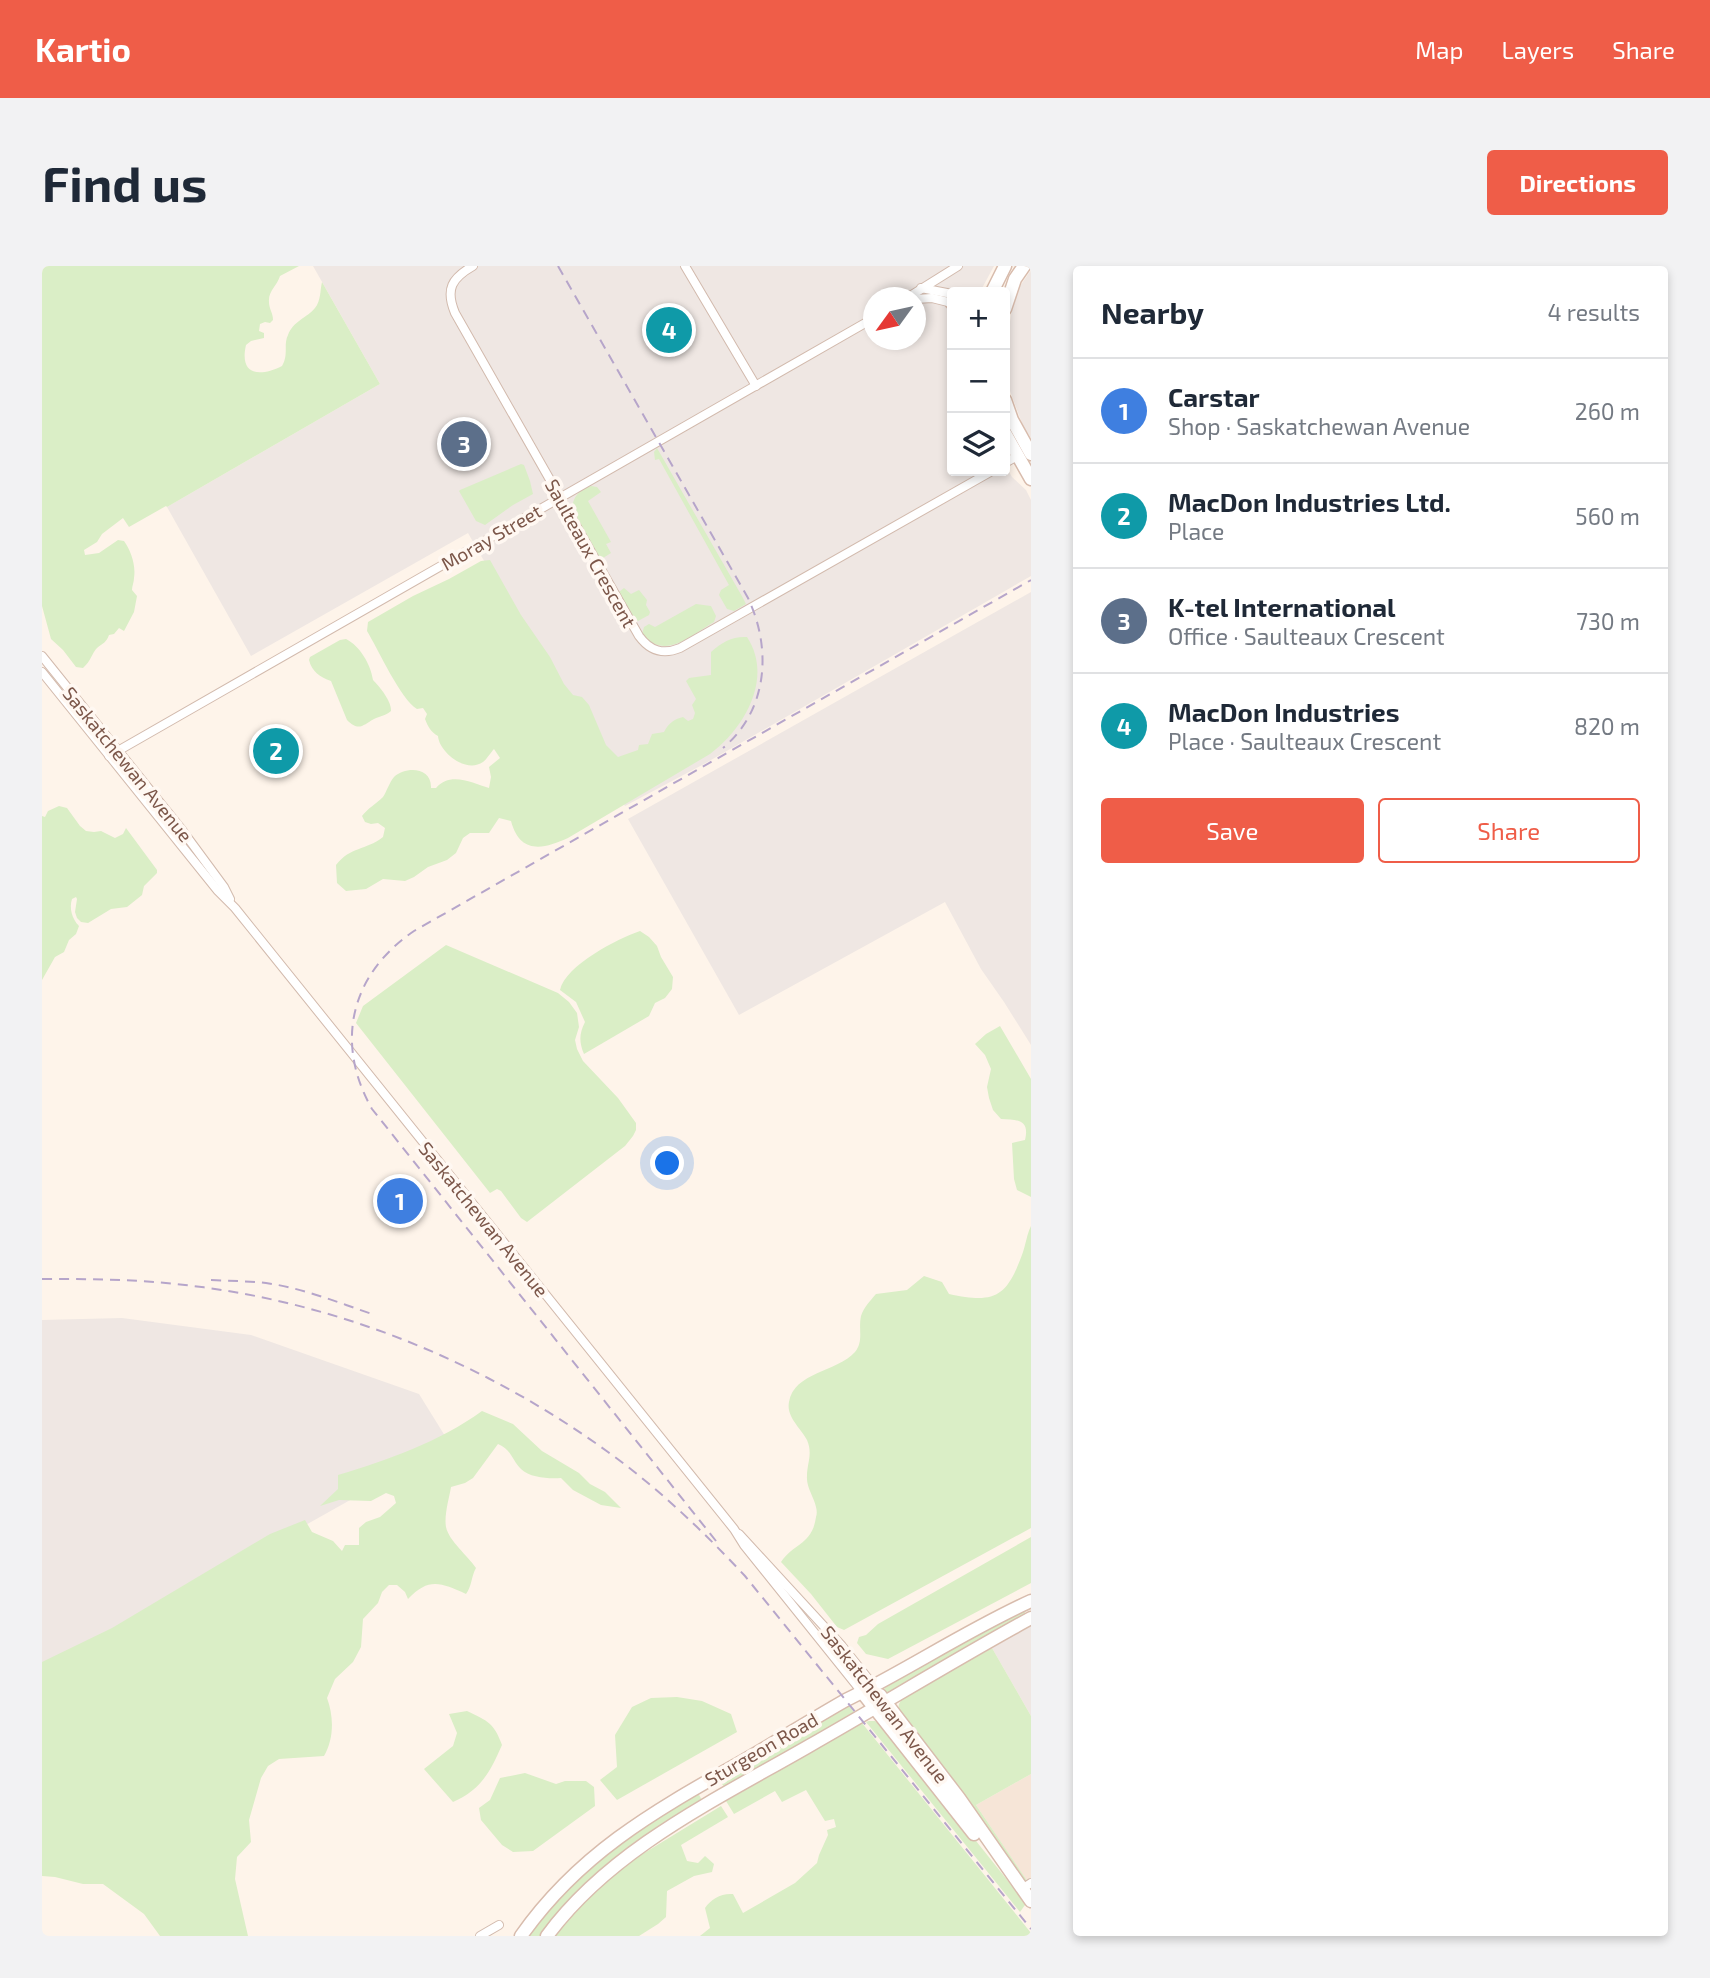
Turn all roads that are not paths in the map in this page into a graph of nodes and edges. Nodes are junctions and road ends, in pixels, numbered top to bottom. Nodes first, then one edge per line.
1 (473, 266) edge
2 (685, 266) edge
3 (958, 266) edge
4 (1005, 266) edge
5 (1024, 266) edge
6 (923, 287) edge
7 (994, 287) edge
8 (926, 290) edge
9 (1010, 294) edge
10 (926, 298) edge
11 (947, 299) edge
12 (947, 300) edge
13 (863, 324) edge
14 (756, 386) junction
15 (1010, 413) edge
16 (1010, 437) edge
17 (1027, 452) edge
18 (1010, 460) edge
19 (983, 476) edge
20 (1031, 479) edge
21 (560, 498) junction
22 (42, 656) edge
23 (42, 672) edge
24 (118, 750) junction
25 (109, 755) junction
26 (235, 908) junction
27 (734, 1529) junction
28 (1031, 1601) edge
29 (1031, 1618) edge
30 (874, 1686) junction
31 (862, 1692) junction
32 (879, 1704) junction
33 (1027, 1886) edge
34 (1031, 1901) edge
35 (499, 1925) dead end
36 (480, 1936) edge
37 (521, 1936) edge
38 (547, 1936) edge

1 - 21 street, Saulteaux Crescent
2 - 14 street
3 - 6 street
4 - 7 main road
5 - 9 main road
8 - 11 street
10 - 12 street
13 - 14 street, Moray Street
14 - 21 street, Moray Street
15 - 17 main road
16 - 17 main road
17 - 18 street
17 - 20 main road
19 - 21 street, Saulteaux Crescent
21 - 24 street, Moray Street
22 - 24 street, Saskatchewan Avenue
23 - 25 street, Saskatchewan Avenue
24 - 25 street, Moray Street
24 - 26 street, Saskatchewan Avenue
25 - 26 street, Saskatchewan Avenue
26 - 27 street, Saskatchewan Avenue
27 - 30 street, Saskatchewan Avenue
27 - 31 street, Saskatchewan Avenue
28 - 30 main road, Sturgeon Road
29 - 32 main road, Sturgeon Road
30 - 31 main road, Sturgeon Road
30 - 32 main road, Saskatchewan Avenue
31 - 32 main road, Saskatchewan Avenue
31 - 37 main road, Sturgeon Road
32 - 33 main road, Saskatchewan Avenue
32 - 38 main road, Sturgeon Road
33 - 34 main road, Saskatchewan Avenue
35 - 36 street

